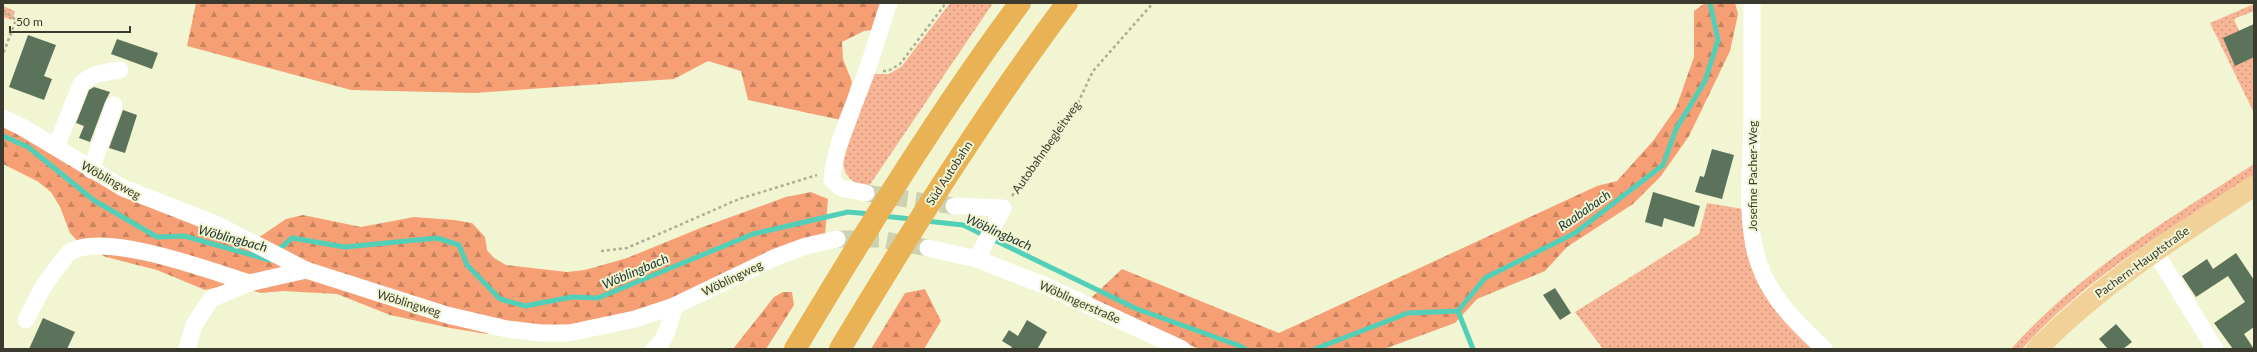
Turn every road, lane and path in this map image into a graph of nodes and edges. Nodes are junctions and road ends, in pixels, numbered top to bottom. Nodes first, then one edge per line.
1 (889, 3) edge
2 (946, 3) edge
3 (1020, 3) edge
4 (1067, 3) edge
5 (1153, 3) edge
6 (1752, 3) edge
7 (3, 10) edge
8 (3, 54) edge
9 (868, 69) junction
10 (120, 70) dead end
11 (114, 105) dead end
12 (3, 118) edge
13 (56, 147) junction
14 (92, 170) junction
15 (833, 170) junction
16 (2254, 186) edge
17 (866, 193) tunnel mouth
18 (954, 206) tunnel mouth
19 (1003, 208) junction
20 (837, 240) tunnel mouth
21 (928, 248) tunnel mouth
22 (2154, 250) junction
23 (601, 251) dead end
24 (978, 256) junction
25 (306, 270) junction
26 (249, 282) junction
27 (674, 306) junction
28 (26, 320) dead end
29 (187, 349) edge
30 (654, 349) edge
31 (796, 349) edge
32 (840, 349) edge
33 (1182, 349) edge
34 (1824, 349) edge
35 (2037, 349) edge
36 (2215, 349) edge

1 - 9 street
2 - 9 path
3 - 31 highway
4 - 32 highway, Süd Autobahn
5 - 19 path, Autobahnbegleitweg
6 - 34 street, Josefine Pacher-Weg
7 - 8 path
9 - 15 street
10 - 13 street
11 - 14 street
12 - 13 street, Wöblingweg
13 - 14 street, Wöblingweg
14 - 25 street, Wöblingweg
15 - 17 street
15 - 23 path
16 - 22 main road, Pachern-Hauptstraße
18 - 19 street
19 - 24 street
20 - 27 street, Wöblingweg
21 - 24 street
22 - 35 main road, Pachern-Hauptstraße
22 - 36 street
24 - 33 street, Wöblingerstraße
25 - 26 street
25 - 27 street, Wöblingweg
26 - 28 street
26 - 29 street
27 - 30 street

